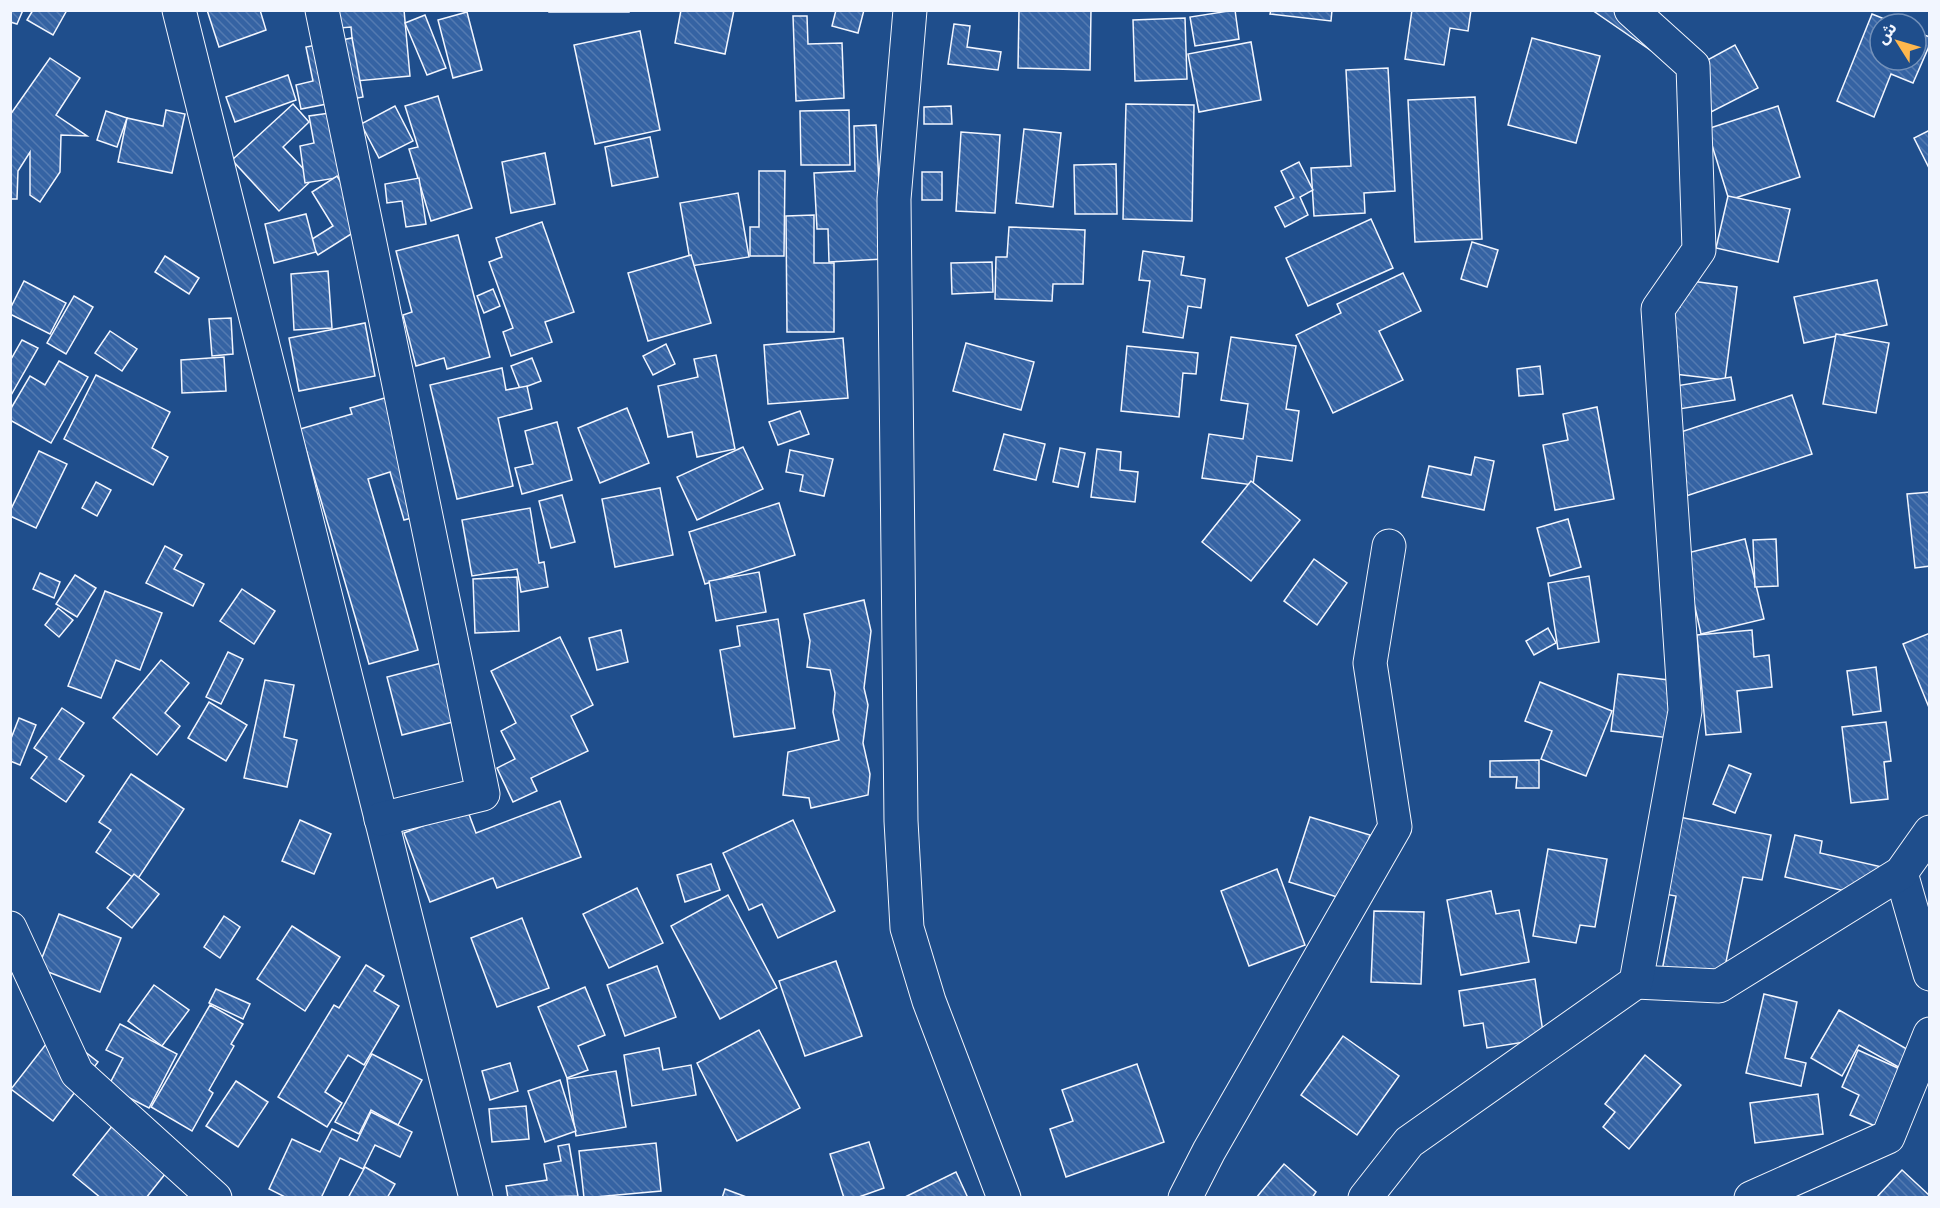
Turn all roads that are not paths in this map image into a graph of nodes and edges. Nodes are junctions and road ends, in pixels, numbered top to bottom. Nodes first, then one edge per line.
1 (179, 10) edge
2 (322, 10) edge
3 (910, 10) edge
4 (1631, 10) edge
5 (1389, 546) dead end
6 (381, 819) junction
7 (1929, 832) edge
8 (1901, 873) junction
9 (10, 928) edge
10 (1929, 974) edge
11 (1636, 982) junction
12 (1929, 1034) edge
13 (215, 1197) edge
14 (476, 1197) edge
15 (1004, 1197) edge
16 (1185, 1197) edge
17 (1365, 1197) edge
18 (1751, 1197) edge

1 - 6 street
2 - 6 street
3 - 15 street
4 - 11 street
5 - 16 street
6 - 14 street
7 - 8 street
8 - 10 street
8 - 11 street
9 - 13 street
11 - 17 street
12 - 18 street

